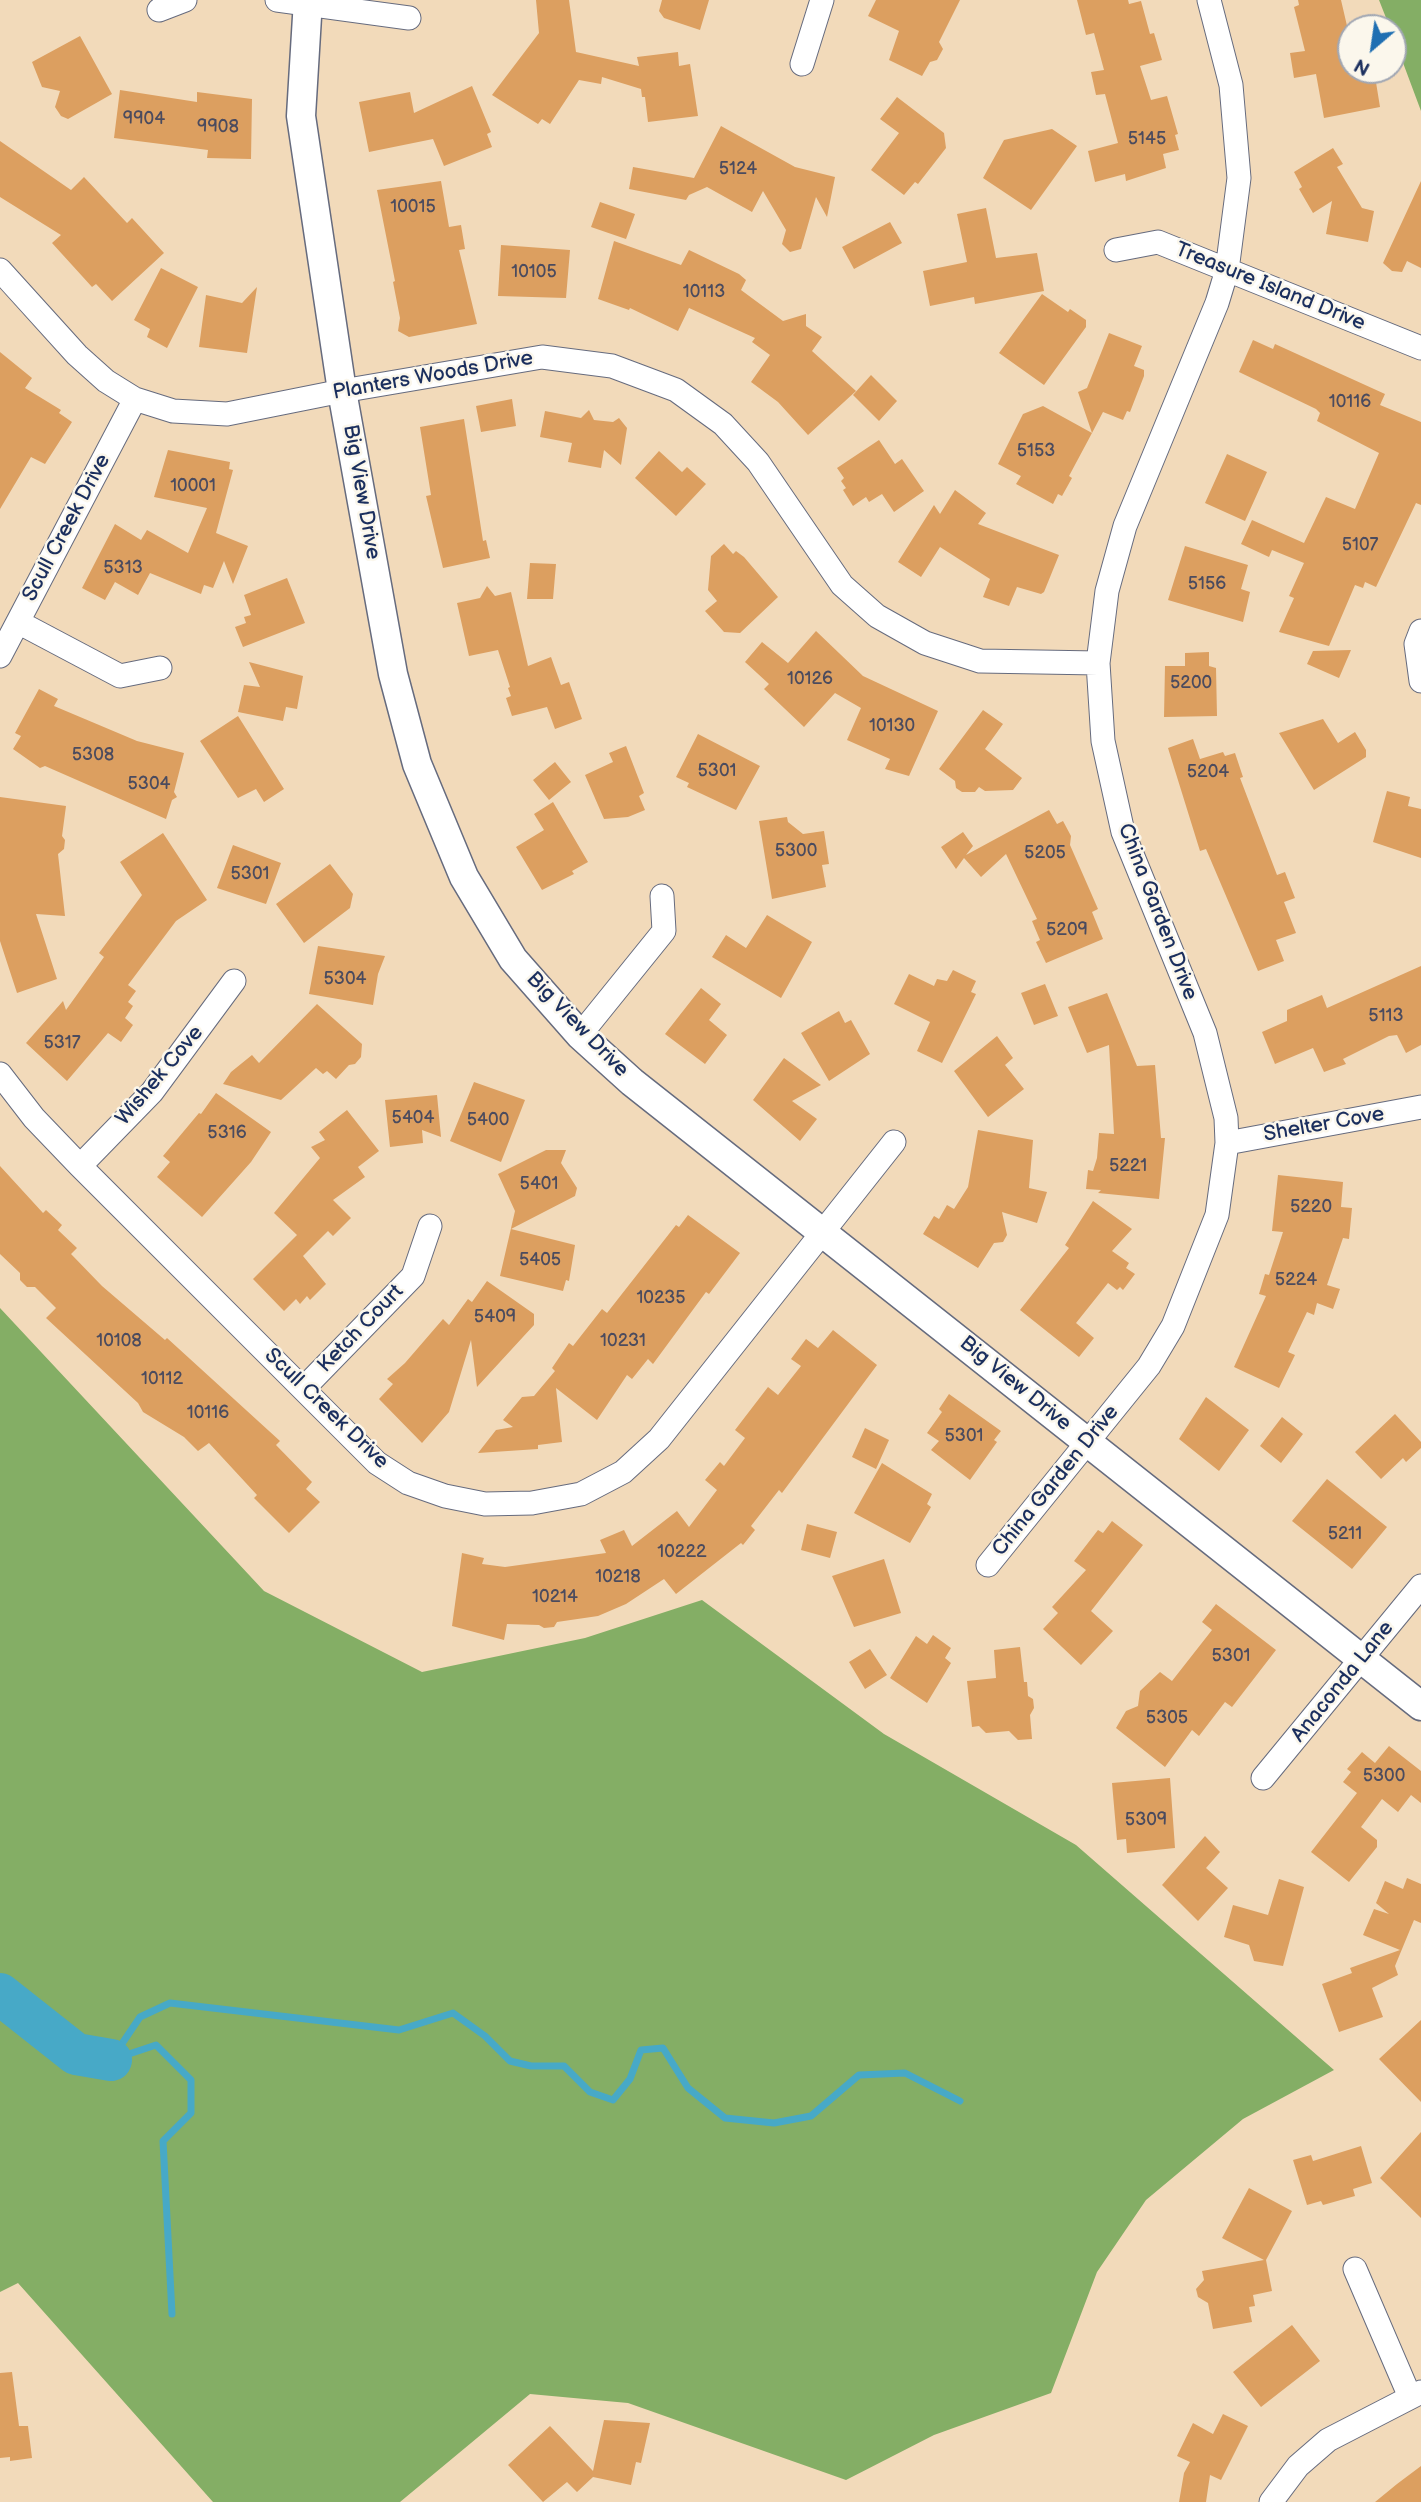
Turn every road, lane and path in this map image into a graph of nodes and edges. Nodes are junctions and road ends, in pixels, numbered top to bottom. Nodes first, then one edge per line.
1 (185, 0) edge
2 (277, 0) edge
3 (822, 0) edge
4 (1209, 0) edge
5 (308, 2) edge
6 (159, 9) dead end
7 (409, 18) dead end
8 (802, 64) dead end
9 (1116, 250) dead end
10 (0, 270) edge
11 (1227, 270) junction
12 (1421, 348) edge
13 (342, 391) junction
14 (135, 399) junction
15 (18, 622) junction
16 (1421, 631) edge
17 (0, 656) edge
18 (1098, 663) junction
19 (160, 668) dead end
20 (1421, 681) edge
21 (662, 896) dead end
22 (234, 981) dead end
23 (580, 1035) junction
24 (0, 1074) edge
25 (1421, 1107) edge
26 (894, 1142) dead end
27 (1227, 1143) junction
28 (80, 1166) junction
29 (430, 1226) dead end
30 (822, 1230) junction
31 (303, 1389) junction
32 (1087, 1442) junction
33 (988, 1565) dead end
34 (1421, 1586) edge
35 (1363, 1659) junction
36 (1421, 1706) edge
37 (1264, 1778) dead end
38 (1355, 2269) dead end
39 (1416, 2394) edge
40 (1270, 2502) edge

1 - 6 street
2 - 5 street
3 - 8 street
4 - 11 street, China Garden Drive
5 - 7 street
5 - 13 street, Big View Drive
9 - 11 street, Treasure Island Drive
10 - 14 street, Planters Woods Drive
11 - 12 street, Treasure Island Drive
11 - 18 street, China Garden Drive
13 - 14 street, Planters Woods Drive
13 - 18 street, Planters Woods Drive
13 - 23 street, Big View Drive
14 - 15 street, Scull Creek Drive
15 - 17 street, Scull Creek Drive
15 - 19 street
16 - 20 street
18 - 27 street, China Garden Drive
21 - 23 street
22 - 28 street, Wishek Cove
23 - 30 street, Big View Drive
24 - 28 street, Scull Creek Drive
25 - 27 street, Shelter Cove
26 - 30 street, Scull Creek Drive
27 - 32 street, China Garden Drive
28 - 31 street, Scull Creek Drive
29 - 31 street, Ketch Court
30 - 31 street, Scull Creek Drive
30 - 32 street, Big View Drive
32 - 33 street, China Garden Drive
32 - 35 street, Big View Drive
34 - 35 street, Anaconda Lane
35 - 36 street, Big View Drive
35 - 37 street, Anaconda Lane
38 - 39 street
39 - 40 street

